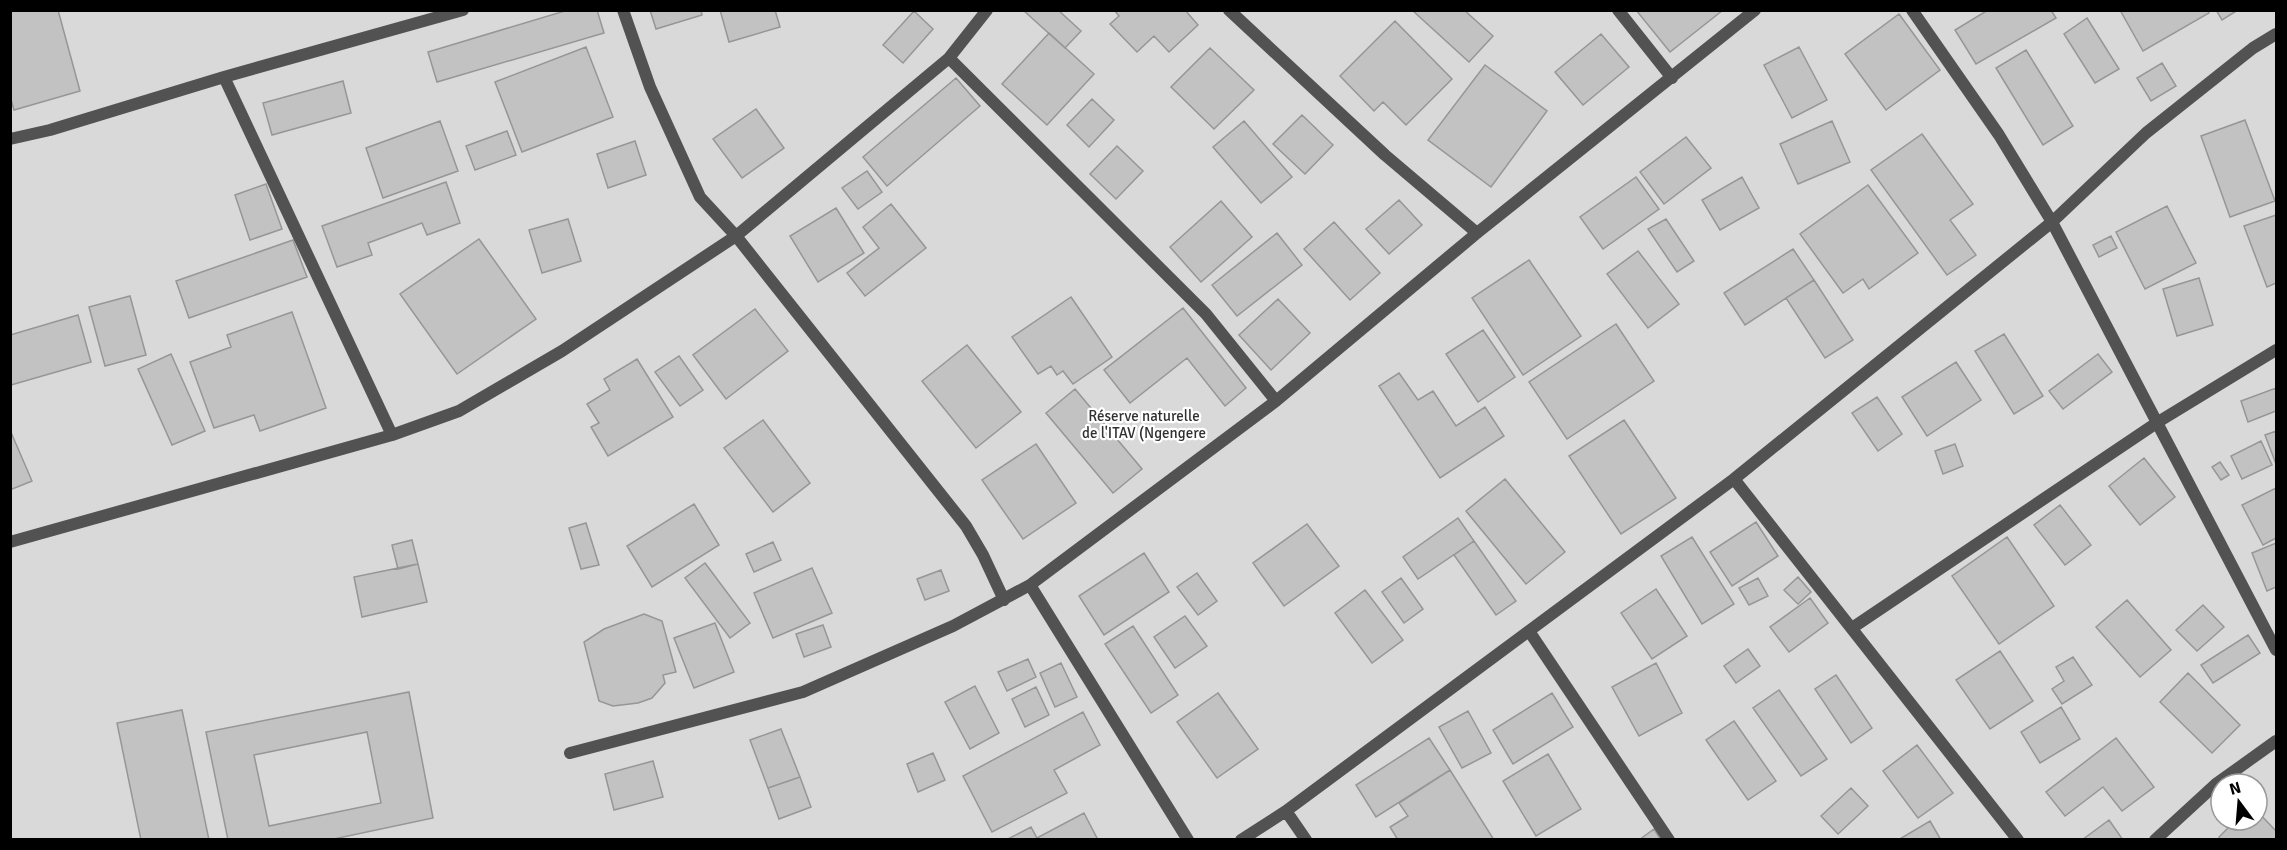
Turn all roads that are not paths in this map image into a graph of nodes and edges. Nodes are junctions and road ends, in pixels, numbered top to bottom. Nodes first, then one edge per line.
1 (463, 10) edge
2 (623, 10) edge
3 (987, 10) edge
4 (1229, 10) edge
5 (1618, 10) edge
6 (1755, 10) edge
7 (1912, 10) edge
8 (2277, 34) edge
9 (949, 58) junction
10 (224, 77) junction
11 (1672, 78) junction
12 (10, 139) edge
13 (2052, 222) junction
14 (1477, 233) junction
15 (736, 236) junction
16 (2277, 350) edge
17 (1276, 401) junction
18 (2158, 422) junction
19 (392, 435) junction
20 (1734, 479) junction
21 (10, 542) edge
22 (1030, 585) junction
23 (1004, 600) junction
24 (1852, 628) junction
25 (1529, 631) junction
26 (2277, 650) edge
27 (2277, 741) edge
28 (570, 753) dead end
29 (1286, 811) junction
30 (1188, 840) edge
31 (1241, 840) edge
32 (1306, 840) edge
33 (1669, 840) edge
34 (2018, 840) edge
35 (2156, 840) edge

1 - 10 street
2 - 15 street
3 - 9 street
4 - 14 street
5 - 11 street
6 - 11 street
7 - 13 street
8 - 13 street
9 - 15 street
9 - 17 street
10 - 12 street
10 - 19 street
11 - 14 street
13 - 18 street
13 - 20 street
14 - 17 street
15 - 19 street
15 - 23 street
16 - 18 street
17 - 22 street
18 - 24 street
18 - 26 street
19 - 21 street
20 - 24 street
20 - 25 street
22 - 23 street
22 - 30 street
23 - 28 street
24 - 34 street
25 - 29 street
25 - 33 street
27 - 35 street
29 - 31 street
29 - 32 street

